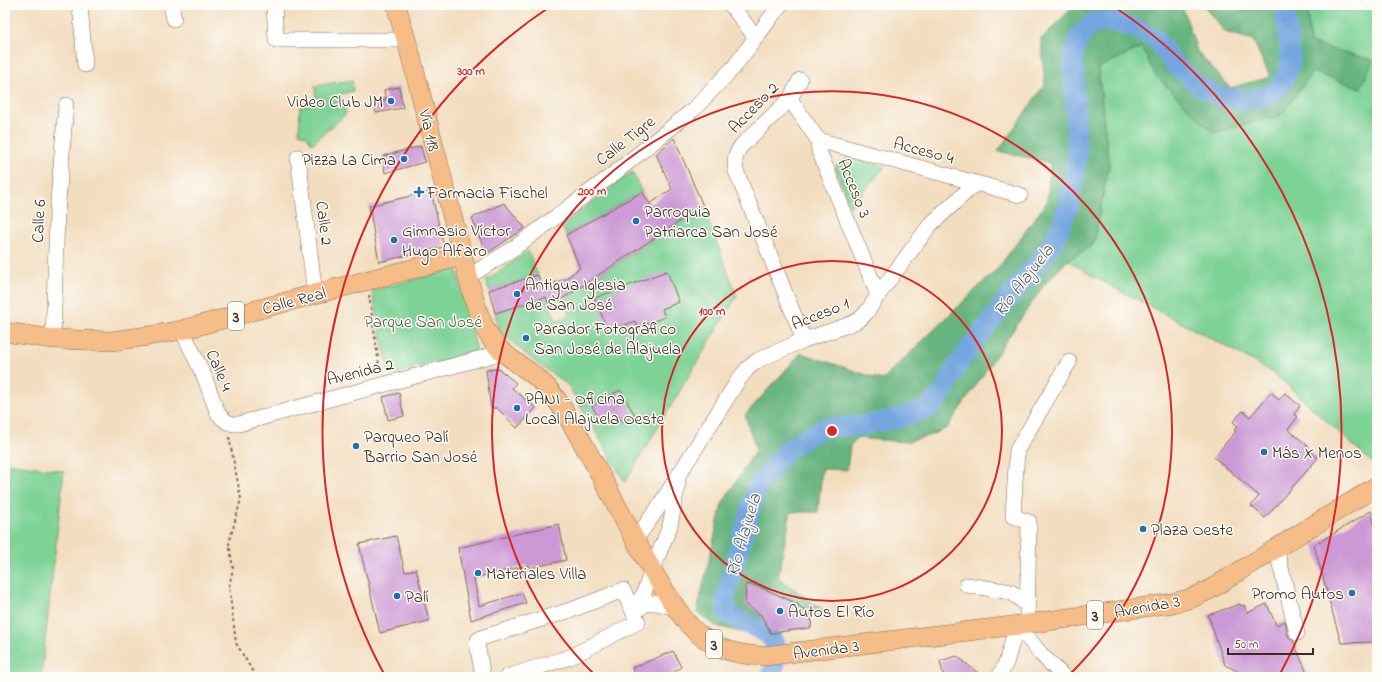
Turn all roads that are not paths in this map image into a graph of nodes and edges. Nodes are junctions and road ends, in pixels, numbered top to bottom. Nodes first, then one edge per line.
1 (80, 5) edge
2 (274, 5) edge
3 (396, 5) edge
4 (732, 5) edge
5 (780, 5) edge
6 (756, 38) junction
7 (406, 40) junction
8 (85, 65) dead end
9 (800, 80) dead end
10 (790, 99) junction
11 (66, 105) dead end
12 (818, 140) junction
13 (298, 157) dead end
14 (975, 184) junction
15 (1020, 195) dead end
16 (462, 256) junction
17 (468, 277) junction
18 (315, 294) junction
19 (878, 295) junction
20 (182, 330) junction
21 (5, 332) edge
22 (52, 339) junction
23 (804, 340) junction
24 (503, 352) junction
25 (1069, 362) dead end
26 (227, 422) joint
27 (680, 472) junction
28 (1377, 486) edge
29 (635, 540) junction
30 (1276, 548) junction
31 (652, 570) junction
32 (967, 585) dead end
33 (1026, 605) junction
34 (676, 608) junction
35 (632, 611) junction
36 (1022, 625) junction
37 (1297, 633) dead end
38 (483, 677) edge
39 (507, 677) edge
40 (999, 677) edge
41 (1064, 677) edge

1 - 8 street
2 - 7 street
3 - 7 main road, Vía 118
4 - 6 street
5 - 6 street, Calle Tigre
6 - 17 street, Calle Tigre
7 - 16 main road, Vía 118
9 - 10 street, Acceso 2
10 - 12 street, Acceso 3
10 - 23 street, Acceso 2
11 - 22 street, Calle 6
12 - 14 street, Acceso 4
12 - 19 street, Acceso 3
13 - 18 street, Calle 2
14 - 15 street, Acceso 4
14 - 19 street, Acceso 1
16 - 17 main road, Avenida 3 / 3
16 - 18 main road, Calle Real / 3
17 - 24 main road, Avenida 3 / 3
18 - 20 main road, Calle Real / 3
19 - 23 street, Acceso 1
20 - 22 main road, Calle Real / 3
20 - 26 street, Calle 4
21 - 22 main road, Calle Real / 3
23 - 27 street, Acceso 1
24 - 26 street, Avenida 2
24 - 29 main road, Avenida 3 / 3
25 - 33 street
27 - 29 street, Acceso 1
27 - 31 street, Acceso 1
28 - 30 main road, Avenida 3 / 3
29 - 31 main road, Avenida 3 / 3
30 - 36 main road, Avenida 3 / 3
30 - 37 street
31 - 34 main road, Avenida 3 / 3
31 - 35 street, Acceso 1
32 - 33 street
33 - 36 street
34 - 35 street
34 - 36 main road, Avenida 3 / 3
35 - 38 street
35 - 39 street
36 - 40 street
36 - 41 street

